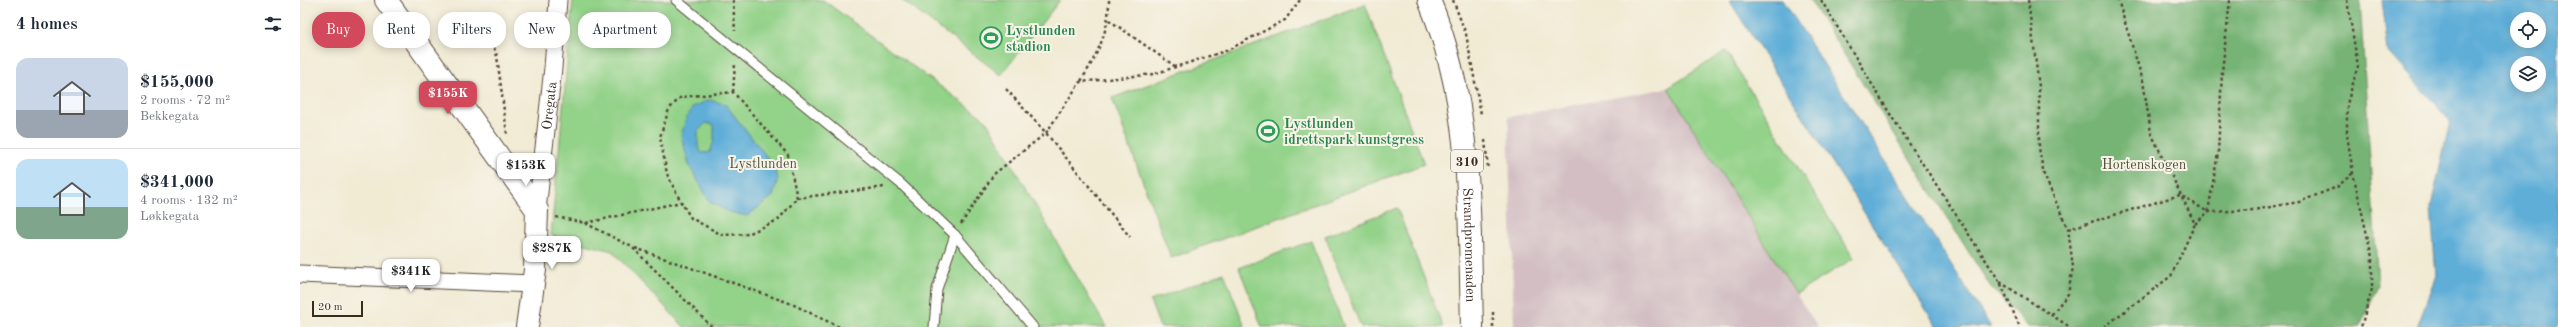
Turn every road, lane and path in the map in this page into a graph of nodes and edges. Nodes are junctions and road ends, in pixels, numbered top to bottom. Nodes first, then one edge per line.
1 (386, 0) edge
2 (558, 0) edge
3 (676, 0) edge
4 (1109, 0) edge
5 (1300, 0) edge
6 (1429, 0) edge
7 (1821, 0) edge
8 (2028, 0) edge
9 (2118, 0) edge
10 (2230, 0) edge
11 (2347, 0) edge
12 (1109, 20) junction
13 (494, 48) edge
14 (1176, 67) junction
15 (1080, 82) junction
16 (1006, 89) dead end
17 (1046, 133) junction
18 (508, 139) dead end
19 (2353, 173) junction
20 (901, 184) junction
21 (2180, 195) junction
22 (797, 198) junction
23 (539, 201) junction
24 (680, 202) junction
25 (2208, 212) junction
26 (585, 223) junction
27 (2194, 224) junction
28 (2068, 229) junction
29 (955, 235) junction
30 (1130, 237) dead end
31 (632, 247) junction
32 (300, 275) edge
33 (2000, 282) junction
34 (533, 284) junction
35 (2051, 316) junction
36 (527, 327) edge
37 (712, 327) edge
38 (839, 327) edge
39 (934, 327) edge
40 (1033, 327) edge
41 (1472, 327) edge
42 (2020, 327) edge
43 (2070, 327) edge
44 (2104, 327) edge
45 (2362, 327) edge

1 - 23 main road
2 - 23 street, Oregata
3 - 20 lane
4 - 12 path
5 - 14 path
6 - 41 main road, Strandpromenaden / 310
7 - 33 path
8 - 28 path
9 - 21 path
10 - 25 path
11 - 19 path
12 - 14 path
12 - 15 path
13 - 18 path
14 - 15 path
15 - 17 path
16 - 17 path
17 - 29 path
17 - 30 path
19 - 25 path
19 - 45 path
20 - 22 path
20 - 29 lane
21 - 25 path
21 - 27 path
21 - 28 path
22 - 24 path
22 - 24 path
23 - 26 path
23 - 34 main road
24 - 26 path
25 - 27 path
26 - 31 path
27 - 44 path
28 - 35 path
29 - 39 lane
29 - 40 lane
31 - 37 path
31 - 38 path
32 - 34 street
33 - 35 path
33 - 42 path
34 - 36 main road
35 - 43 path

